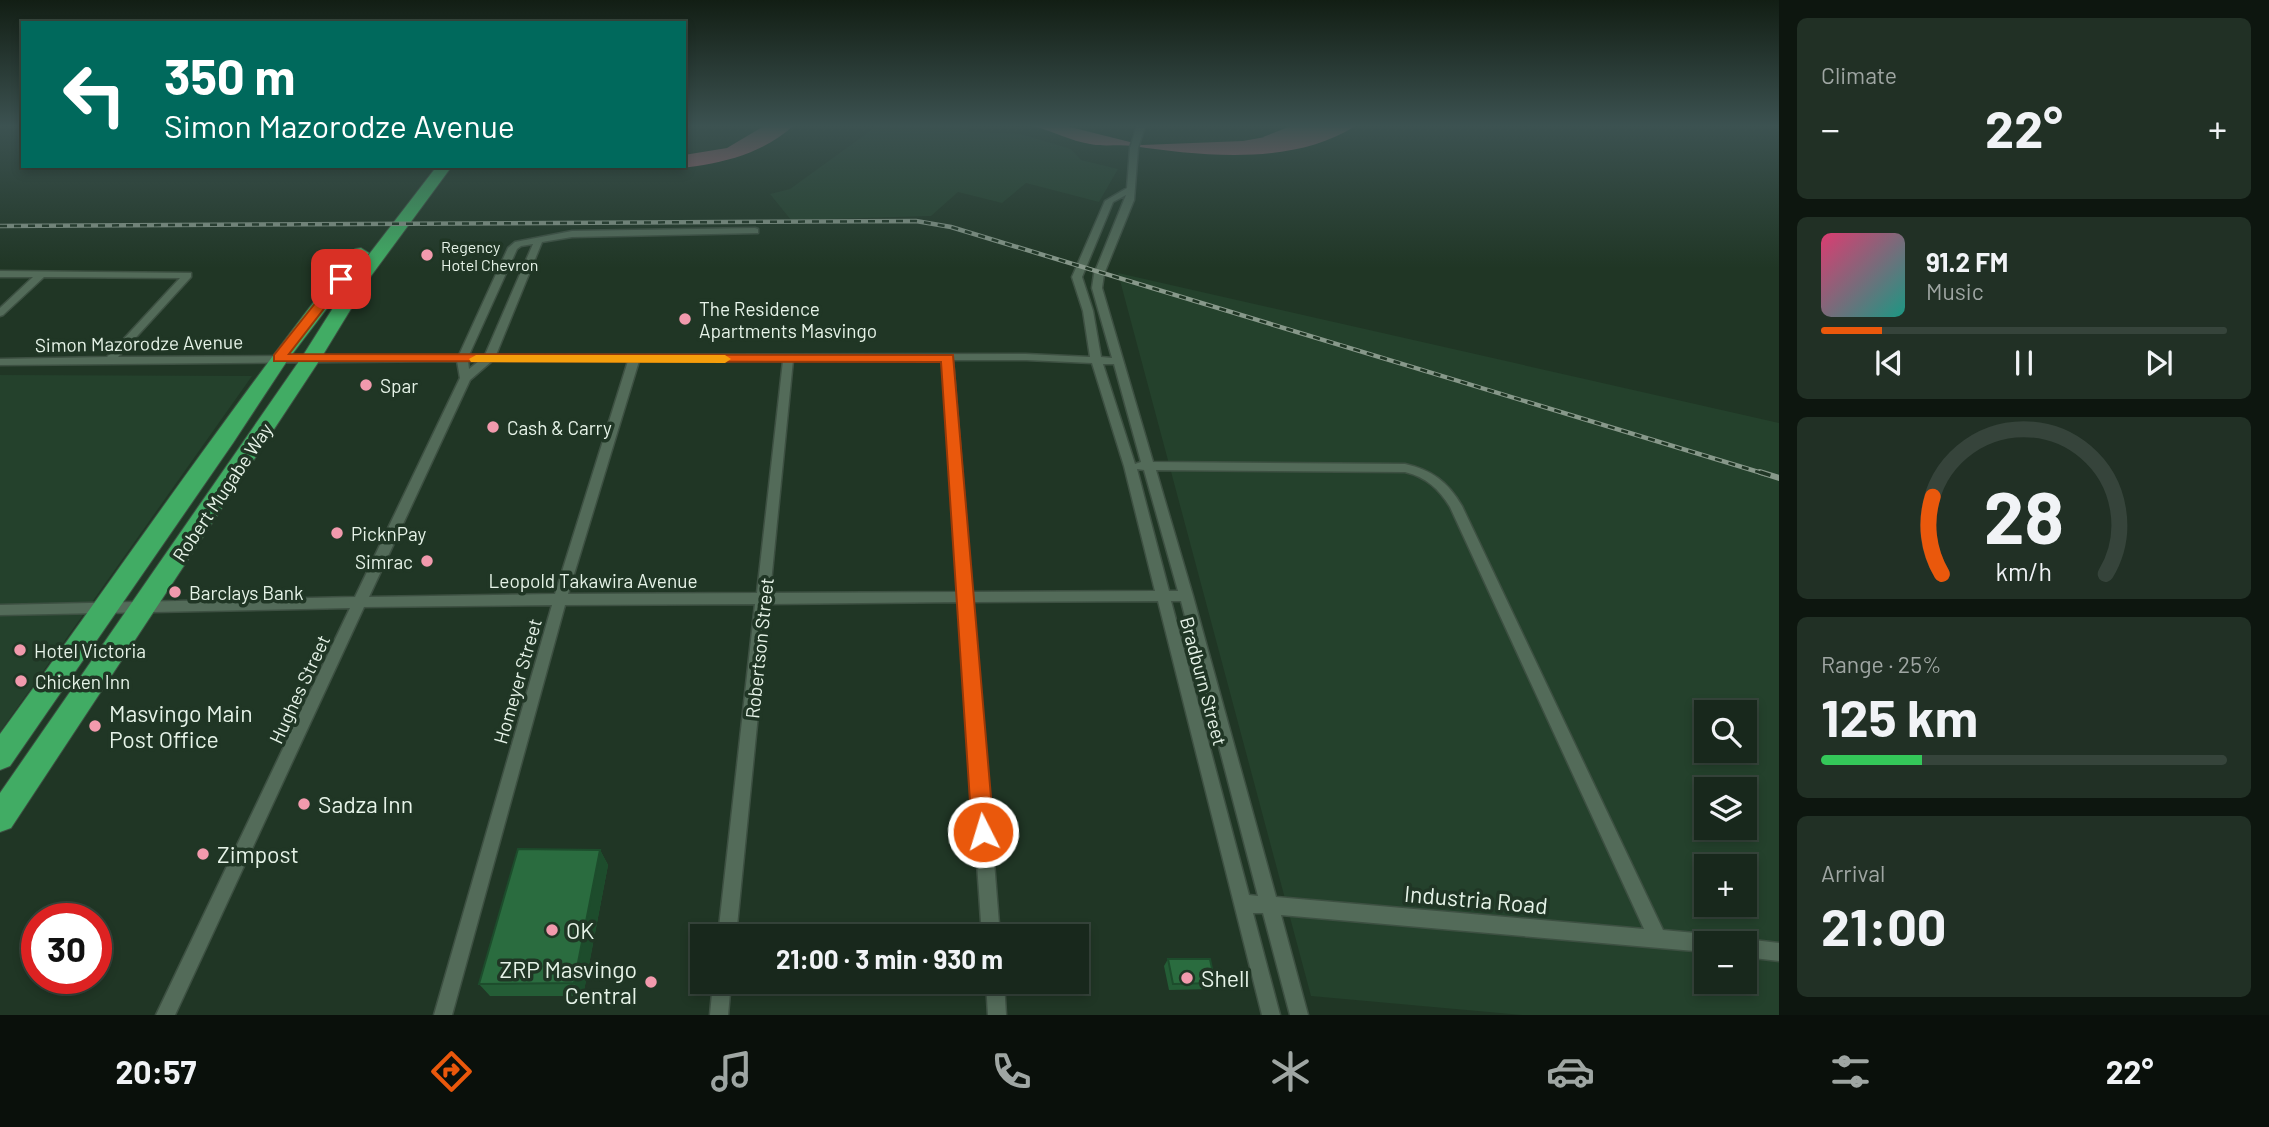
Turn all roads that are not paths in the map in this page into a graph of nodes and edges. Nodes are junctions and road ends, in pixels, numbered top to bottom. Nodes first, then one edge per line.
1 (421, 173) edge
2 (438, 173) edge
3 (1133, 173) edge
4 (1132, 189) junction
5 (755, 231) dead end
6 (538, 242) junction
7 (43, 273) junction
8 (0, 274) edge
9 (492, 293) junction
10 (516, 293) junction
11 (0, 313) edge
12 (279, 358) junction
13 (311, 358) junction
14 (489, 358) junction
15 (948, 358) junction
16 (462, 359) junction
17 (634, 359) junction
18 (788, 359) junction
19 (1096, 359) junction
20 (109, 361) junction
21 (1118, 361) junction
22 (0, 362) edge
23 (465, 378) junction
24 (1129, 466) junction
25 (1148, 466) junction
26 (964, 596) junction
27 (1161, 596) junction
28 (1186, 596) junction
29 (765, 599) junction
30 (561, 600) junction
31 (361, 603) junction
32 (104, 608) junction
33 (144, 609) junction
34 (0, 610) edge
35 (56, 736) junction
36 (8, 746) edge
37 (0, 818) edge
38 (1242, 903) junction
39 (1272, 906) junction
40 (728, 924) edge
41 (990, 924) edge
42 (1657, 938) junction
43 (1694, 942) edge
44 (1757, 949) edge
45 (1779, 952) edge
46 (721, 994) edge
47 (996, 994) edge
48 (165, 1015) edge
49 (443, 1015) edge
50 (719, 1015) edge
51 (997, 1015) edge
52 (1271, 1015) edge
53 (1299, 1015) edge

1 - 12 highway, Robert Mugabe Way
2 - 13 highway, Robert Mugabe Way
3 - 4 street, Bradburn Street
4 - 19 street
4 - 21 street, Bradburn Street
5 - 6 street
6 - 9 street
6 - 10 street
7 - 8 street
7 - 11 street
7 - 20 street
9 - 10 street
9 - 16 street
10 - 14 street
12 - 13 street, Simon Mazorodze Avenue
12 - 20 street, Simon Mazorodze Avenue
12 - 32 highway, Robert Mugabe Way
13 - 16 street, Simon Mazorodze Avenue
13 - 33 highway, Robert Mugabe Way
14 - 16 street, Simon Mazorodze Avenue
14 - 17 street, Simon Mazorodze Avenue
14 - 23 street
15 - 18 street, Simon Mazorodze Avenue
15 - 19 street, Simon Mazorodze Avenue
15 - 26 street
16 - 23 street
17 - 18 street, Simon Mazorodze Avenue
17 - 30 street, Homeyer Street
18 - 29 street, Robertson Street
19 - 21 street, Simon Mazorodze Avenue
19 - 24 street, Bradburn Street
20 - 22 street, Simon Mazorodze Avenue
21 - 25 street, Bradburn Street
23 - 31 street, Hughes Street
24 - 25 street
24 - 27 street, Bradburn Street
25 - 28 street, Bradburn Street
25 - 42 street
26 - 27 street, Leopold Takawira Avenue
26 - 29 street, Leopold Takawira Avenue
26 - 41 street
27 - 28 street, Leopold Takawira Avenue
27 - 38 street, Bradburn Street
28 - 39 street, Bradburn Street
29 - 30 street, Leopold Takawira Avenue
29 - 40 street, Robertson Street
30 - 31 street, Leopold Takawira Avenue
30 - 49 street, Homeyer Street
31 - 33 street, Leopold Takawira Avenue
31 - 48 street, Hughes Street
32 - 33 street, Leopold Takawira Avenue
32 - 34 street, Leopold Takawira Avenue
32 - 36 highway, Robert Mugabe Way
33 - 35 highway, Robert Mugabe Way
35 - 36 highway
35 - 37 highway, Robert Mugabe Way
38 - 39 street, Industria Road
38 - 52 street, Bradburn Street
39 - 42 street, Industria Road
39 - 53 street, Bradburn Street
42 - 43 street, Industria Road
44 - 45 street
46 - 50 street
47 - 51 street

